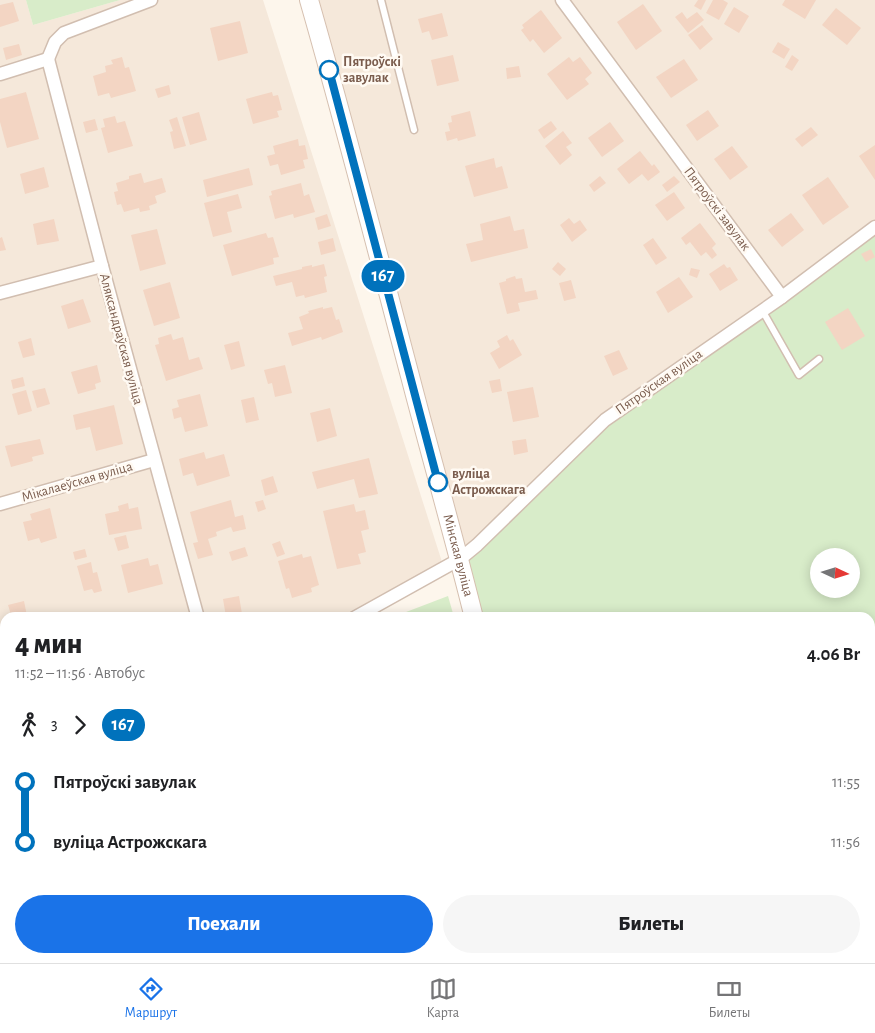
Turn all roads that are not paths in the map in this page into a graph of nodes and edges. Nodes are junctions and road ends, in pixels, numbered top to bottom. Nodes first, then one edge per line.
1 (151, 0) edge
2 (309, 0) edge
3 (381, 0) edge
4 (562, 0) edge
5 (48, 59) junction
6 (0, 74) edge
7 (414, 130) dead end
8 (875, 226) edge
9 (102, 266) junction
10 (0, 293) edge
11 (782, 297) junction
12 (762, 310) junction
13 (820, 359) dead end
14 (154, 460) junction
15 (0, 504) edge
16 (460, 559) junction
17 (196, 612) edge
18 (365, 612) edge
19 (473, 612) edge

1 - 5 street
2 - 16 main road, Мінская вуліца
3 - 7 lane
4 - 11 street, Пятроўскі завулак
5 - 6 street
5 - 9 street, Аляксандраўская вуліца
8 - 11 street, Пятроўская вуліца
9 - 10 street
9 - 14 street, Аляксандраўская вуліца
11 - 12 street, Пятроўская вуліца
12 - 13 lane
12 - 16 street, Пятроўская вуліца
14 - 15 street, Мікалаеўская вуліца
14 - 17 street, Аляксандраўская вуліца
16 - 18 street, Пятроўская вуліца
16 - 19 main road, Мінская вуліца

